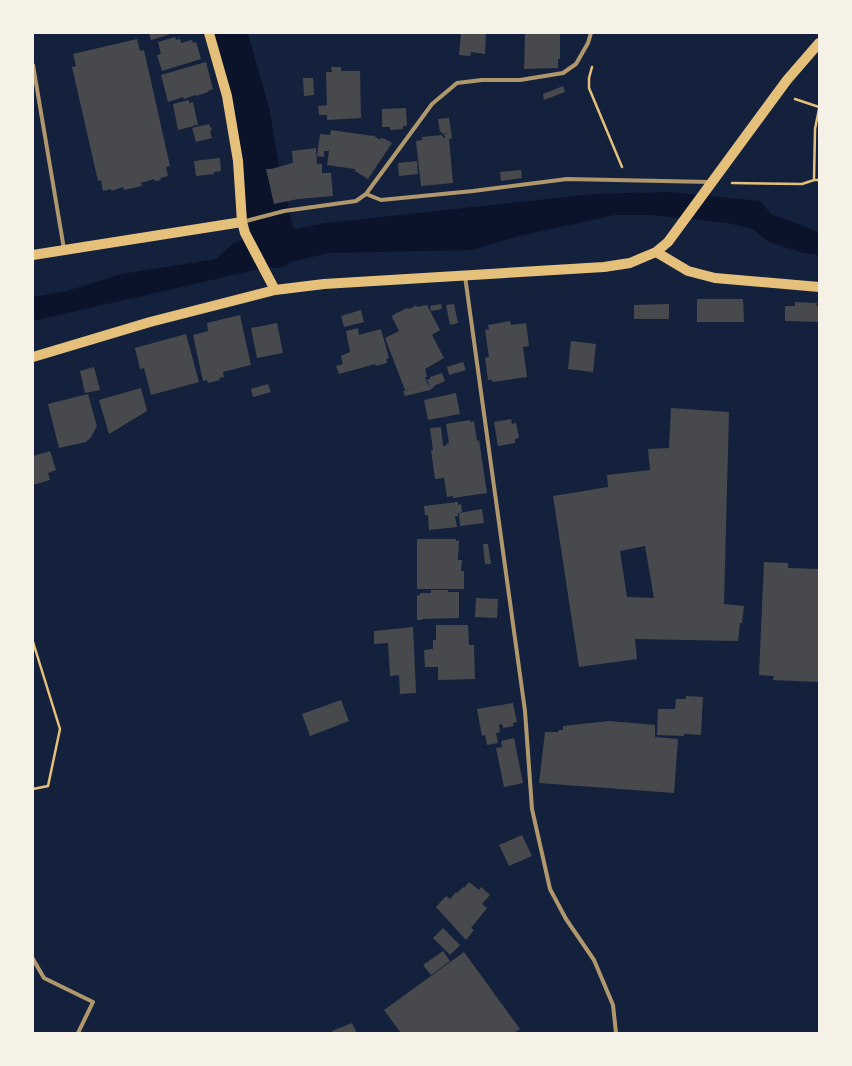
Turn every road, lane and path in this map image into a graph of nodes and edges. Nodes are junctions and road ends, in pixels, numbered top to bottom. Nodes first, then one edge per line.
1 (209, 33) edge
2 (591, 33) edge
3 (819, 43) edge
4 (594, 61) dead end
5 (33, 65) edge
6 (777, 93) junction
7 (819, 108) edge
8 (626, 180) junction
9 (814, 180) junction
10 (819, 180) edge
11 (711, 182) junction
12 (366, 194) junction
13 (242, 222) junction
14 (64, 250) junction
15 (656, 252) junction
16 (33, 255) edge
17 (465, 276) junction
18 (819, 287) edge
19 (274, 290) junction
20 (33, 357) edge
21 (33, 642) edge
22 (33, 789) edge
23 (33, 959) edge
24 (78, 1033) edge
25 (616, 1033) edge

1 - 13 main road
2 - 12 street
3 - 6 main road
4 - 8 path
5 - 14 street
6 - 7 path
6 - 11 main road
7 - 9 path
8 - 11 street
8 - 12 street
9 - 10 path
9 - 11 path
11 - 15 main road
12 - 13 street
13 - 14 main road
13 - 19 main road
14 - 16 main road
15 - 17 main road
15 - 18 main road
17 - 19 main road
17 - 25 street
19 - 20 main road
21 - 22 path
23 - 24 street

